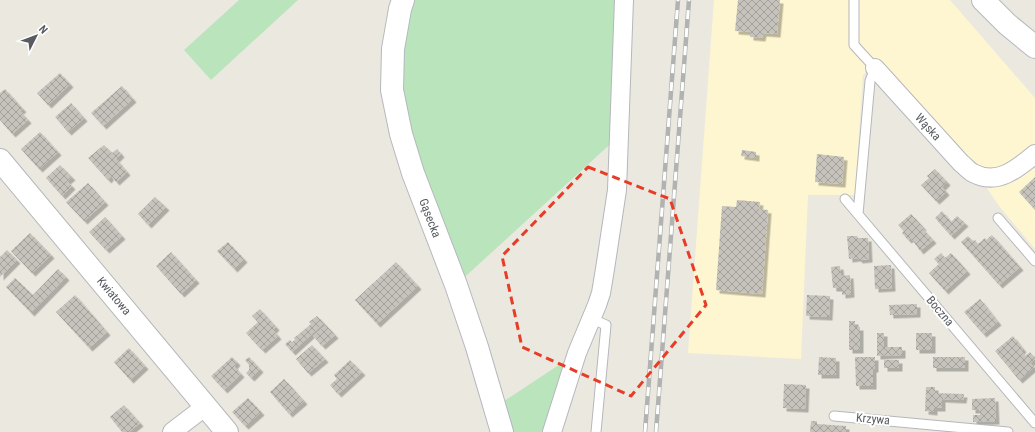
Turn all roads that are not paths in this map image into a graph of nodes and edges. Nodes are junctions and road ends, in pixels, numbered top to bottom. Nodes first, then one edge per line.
1 (403, 0) edge
2 (624, 0) edge
3 (854, 0) edge
4 (983, 0) edge
5 (1007, 24) junction
6 (1035, 47) edge
7 (1035, 57) edge
8 (875, 68) junction
9 (1035, 154) edge
10 (0, 160) edge
11 (845, 199) dead end
12 (858, 214) junction
13 (998, 218) dead end
14 (1035, 261) edge
15 (592, 319) junction
16 (206, 406) junction
17 (834, 416) dead end
18 (1035, 423) edge
19 (172, 432) edge
20 (227, 432) edge
21 (502, 432) edge
22 (552, 432) edge
23 (596, 432) edge
24 (1008, 432) edge

1 - 21 main road, Gąsecka
2 - 15 street
3 - 8 lane
4 - 5 main road
5 - 6 main road
5 - 7 main road
8 - 9 street, Wąska
8 - 12 lane
10 - 16 main road, Kwiatowa
11 - 12 lane, Boczna
12 - 18 lane, Boczna
13 - 14 lane
15 - 22 street
15 - 23 lane
16 - 19 street
16 - 20 main road, Kwiatowa
17 - 24 lane, Krzywa

